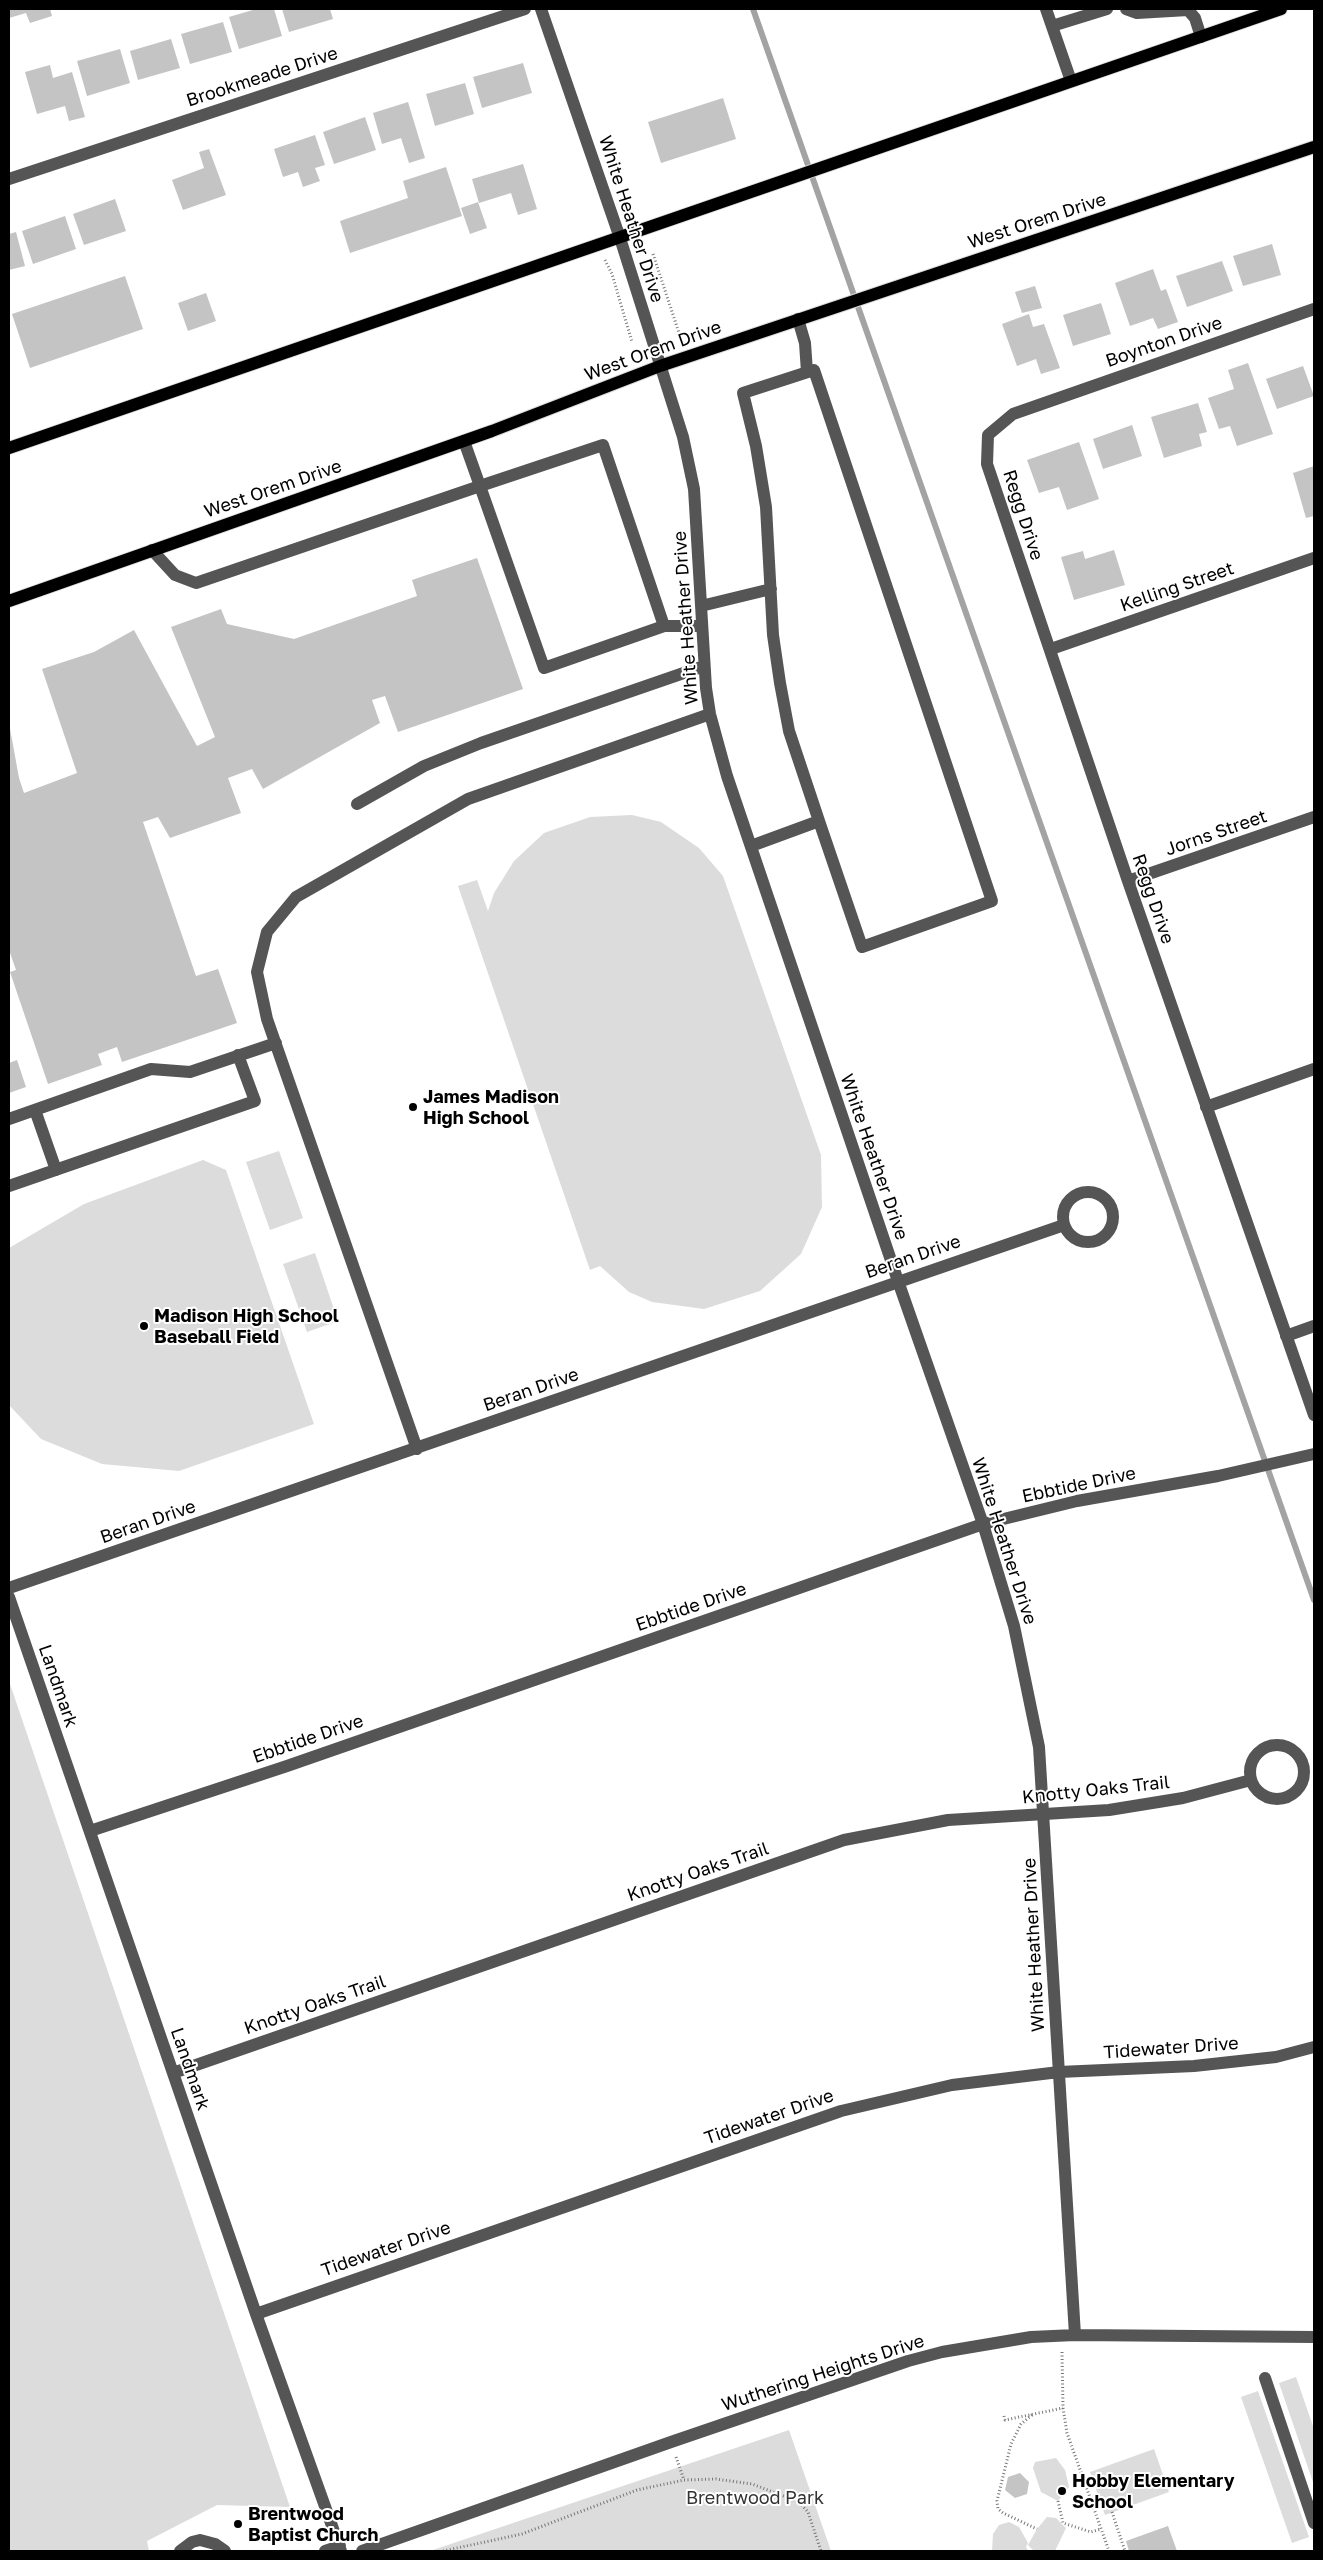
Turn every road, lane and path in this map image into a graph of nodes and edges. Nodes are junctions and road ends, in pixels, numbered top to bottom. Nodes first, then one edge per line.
1 (525, 9) edge
2 (542, 9) edge
3 (1046, 9) edge
4 (1107, 9) edge
5 (1126, 9) edge
6 (1281, 9) edge
7 (1052, 26) junction
8 (1201, 37) junction
9 (1071, 81) junction
10 (1314, 147) edge
11 (9, 178) edge
12 (620, 238) junction
13 (653, 254) dead end
14 (605, 260) dead end
15 (1314, 309) edge
16 (798, 319) junction
17 (680, 336) dead end
18 (632, 342) dead end
19 (660, 366) junction
20 (807, 372) junction
21 (1026, 409) joint
22 (464, 441) junction
23 (9, 448) edge
24 (480, 486) junction
25 (152, 550) junction
26 (1314, 558) edge
27 (770, 590) junction
28 (9, 601) edge
29 (701, 606) junction
30 (664, 626) junction
31 (701, 626) junction
32 (1050, 650) junction
33 (704, 666) junction
34 (710, 714) junction
35 (357, 804) dead end
36 (1314, 817) edge
37 (819, 821) junction
38 (751, 846) junction
39 (1128, 881) junction
40 (276, 1042) junction
41 (238, 1055) junction
42 (1314, 1069) edge
43 (1206, 1106) junction
44 (34, 1110) junction
45 (9, 1119) edge
46 (56, 1170) junction
47 (9, 1186) edge
48 (1064, 1224) junction
49 (898, 1281) junction
50 (1314, 1326) edge
51 (1286, 1336) junction
52 (1314, 1415) edge
53 (417, 1449) junction
54 (1314, 1454) edge
55 (983, 1524) junction
56 (9, 1588) edge
57 (9, 1597) edge
58 (1251, 1780) junction
59 (1044, 1815) junction
60 (90, 1831) junction
61 (1314, 2047) edge
62 (173, 2072) junction
63 (1059, 2072) junction
64 (256, 2314) junction
65 (1068, 2335) junction
66 (1314, 2337) edge
67 (1265, 2378) dead end
68 (1063, 2408) junction
69 (1032, 2414) junction
70 (1004, 2416) dead end
71 (671, 2442) junction
72 (684, 2480) junction
73 (1058, 2501) dead end
74 (1112, 2512) dead end
75 (1314, 2523) edge
76 (1037, 2529) dead end
77 (1101, 2529) junction
78 (340, 2549) edge
79 (180, 2551) edge
80 (225, 2551) edge
81 (325, 2551) edge
82 (362, 2551) edge
83 (443, 2551) edge
84 (821, 2551) edge
85 (1109, 2551) edge
86 (1126, 2551) edge

1 - 11 street, Brookmeade Drive
2 - 12 street, White Heather Drive
3 - 7 street
4 - 7 street
5 - 8 street
6 - 8 main road
7 - 9 street
8 - 9 main road
9 - 12 main road
10 - 16 main road, West Orem Drive
12 - 19 street, White Heather Drive
12 - 23 main road
13 - 17 path
14 - 18 path
15 - 21 street, Boynton Drive
16 - 19 main road, West Orem Drive
16 - 20 street
19 - 22 main road, West Orem Drive
19 - 29 street, White Heather Drive
20 - 27 street
20 - 37 street
21 - 32 street, Regg Drive
22 - 24 street
22 - 25 main road, West Orem Drive
24 - 25 street
24 - 30 street
24 - 30 street
25 - 28 main road, West Orem Drive
26 - 32 street, Kelling Street
27 - 29 street
27 - 37 street
29 - 31 street, White Heather Drive
30 - 31 street
31 - 33 street, White Heather Drive
32 - 39 street, Regg Drive
33 - 34 street, White Heather Drive
33 - 35 street
34 - 38 street, White Heather Drive
34 - 40 street
36 - 39 street, Jorns Street
37 - 38 street
38 - 49 street, White Heather Drive
39 - 43 street, Regg Drive
40 - 41 street
40 - 53 street
41 - 44 street
41 - 46 street
42 - 43 street
43 - 51 street, Regg Drive
44 - 45 street
44 - 46 street
46 - 47 street
48 - 48 street
48 - 49 street, Beran Drive
49 - 53 street, Beran Drive
49 - 55 street, White Heather Drive
50 - 51 street
51 - 52 street, Regg Drive
53 - 56 street, Beran Drive
54 - 55 street, Ebbtide Drive
55 - 59 street, White Heather Drive
55 - 60 street, Ebbtide Drive
57 - 60 street, Landmark
58 - 58 street
58 - 59 street, Knotty Oaks Trail
59 - 62 street, Knotty Oaks Trail
59 - 63 street, White Heather Drive
60 - 62 street, Landmark
61 - 63 street, Tidewater Drive
62 - 64 street, Landmark
63 - 64 street, Tidewater Drive
63 - 65 street, White Heather Drive
64 - 78 street, Landmark
65 - 66 street, Wuthering Heights Drive
65 - 68 path
65 - 71 street, Wuthering Heights Drive
67 - 75 street
68 - 69 path
68 - 77 path
69 - 70 path
69 - 76 path
71 - 72 path
71 - 82 street, Wuthering Heights Drive
72 - 83 path
72 - 84 path
73 - 77 path
74 - 86 path
77 - 85 path
78 - 81 street
79 - 80 street

